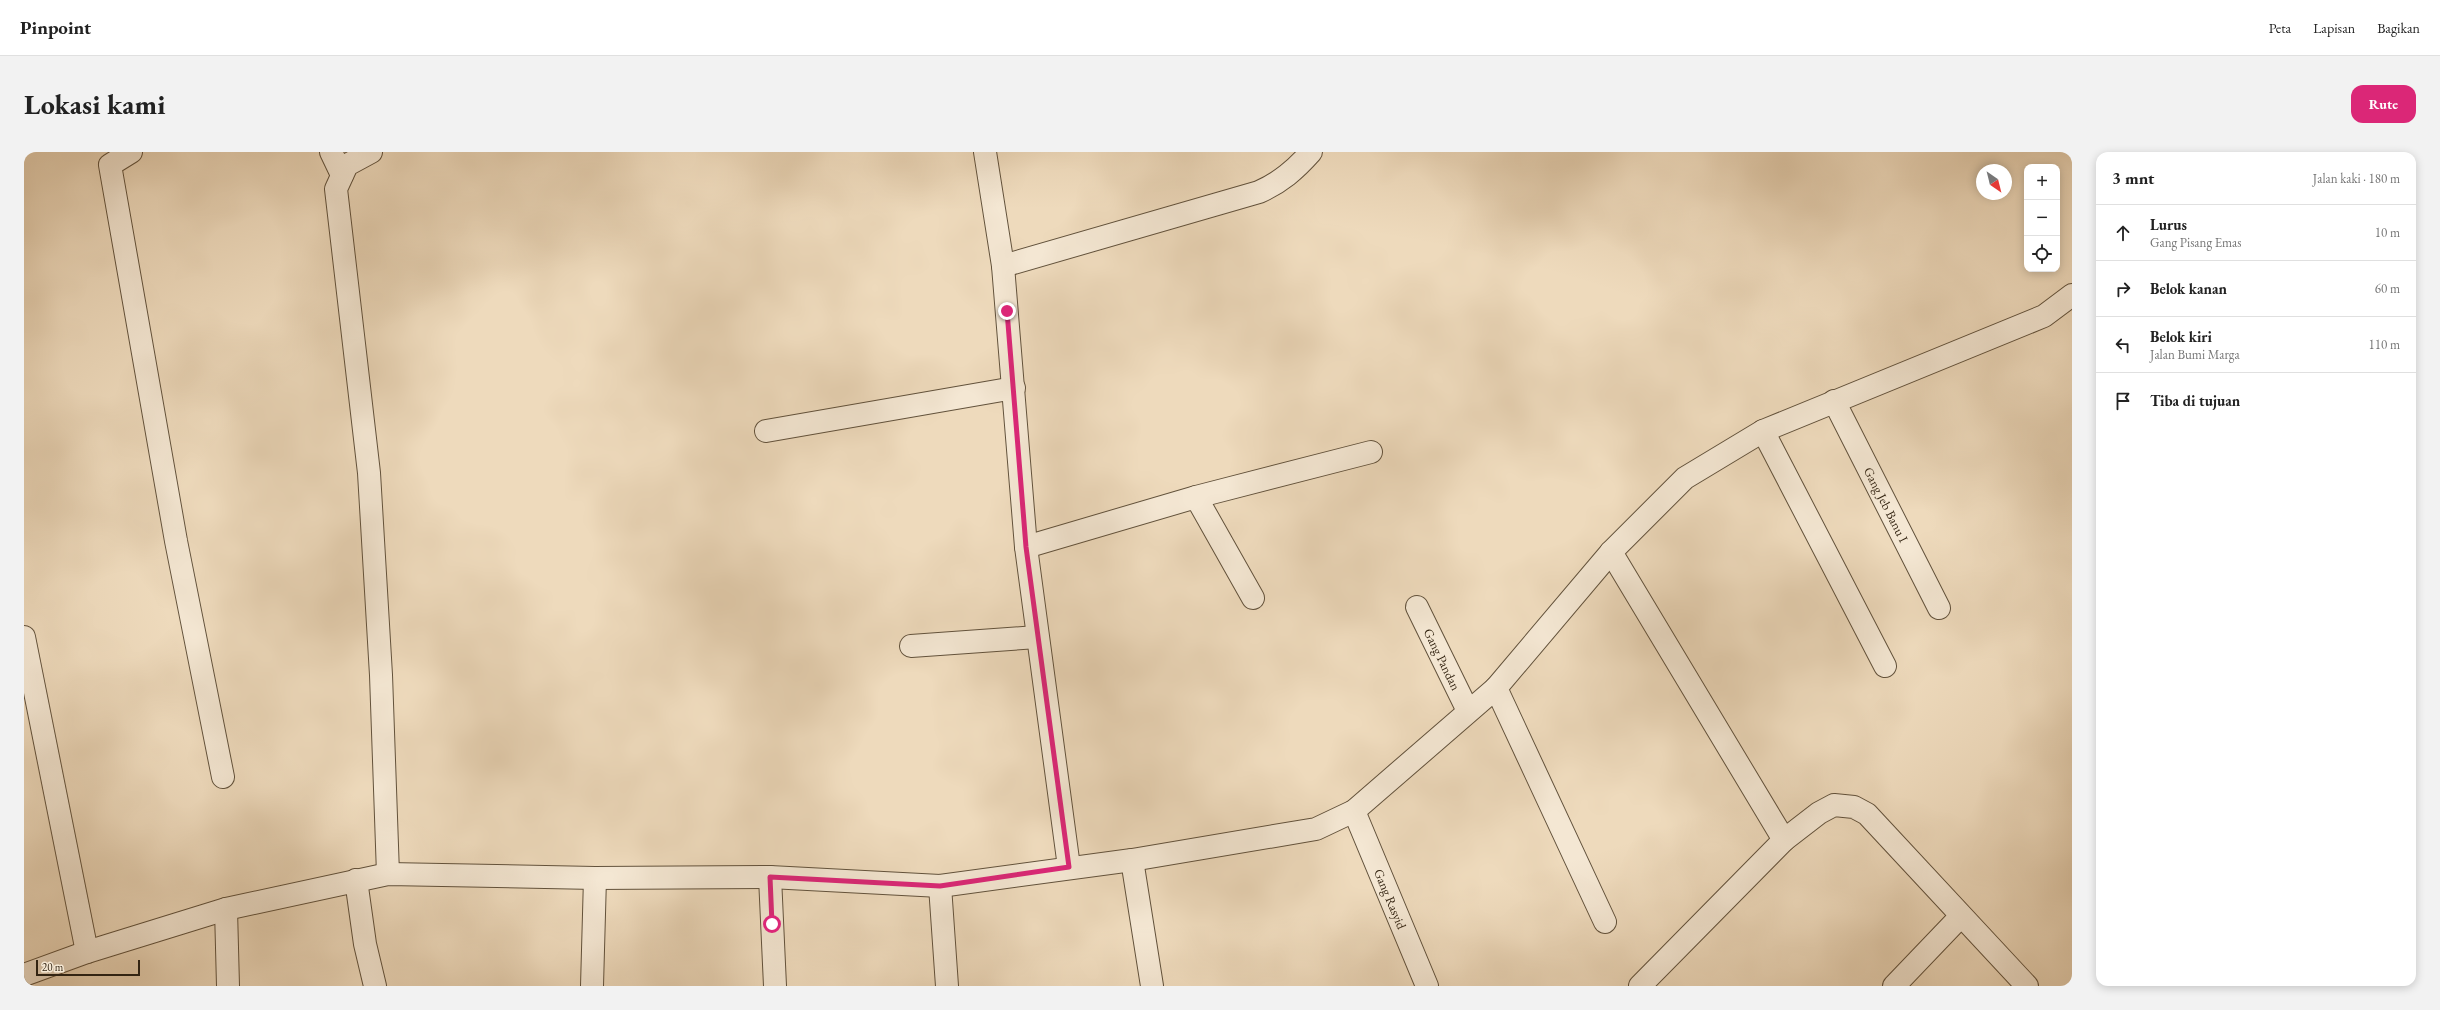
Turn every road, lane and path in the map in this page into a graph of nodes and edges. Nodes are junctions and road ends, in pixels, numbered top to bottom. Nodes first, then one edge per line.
1 (132, 152) edge
2 (371, 152) edge
3 (985, 152) edge
4 (1311, 152) edge
5 (340, 164) edge
6 (1003, 266) junction
7 (2072, 295) edge
8 (1014, 388) junction
9 (1834, 401) junction
10 (766, 431) dead end
11 (1763, 431) junction
12 (1371, 452) dead end
13 (1196, 497) junction
14 (1026, 547) junction
15 (1611, 552) junction
16 (1253, 598) dead end
17 (1417, 607) dead end
18 (1939, 608) dead end
19 (24, 637) edge
20 (1038, 637) junction
21 (911, 646) dead end
22 (1885, 666) dead end
23 (1496, 688) junction
24 (1468, 711) junction
25 (223, 777) dead end
26 (1354, 811) junction
27 (1784, 840) junction
28 (1132, 860) junction
29 (1069, 867) junction
30 (388, 874) junction
31 (770, 877) junction
32 (596, 878) junction
33 (356, 880) junction
34 (940, 886) junction
35 (226, 909) junction
36 (1961, 916) junction
37 (1605, 922) dead end
38 (87, 952) junction
39 (24, 975) edge
40 (228, 986) edge
41 (375, 986) edge
42 (592, 986) edge
43 (776, 986) edge
44 (947, 986) edge
45 (1152, 986) edge
46 (1427, 986) edge
47 (1640, 986) edge
48 (1894, 986) edge
49 (2027, 986) edge

1 - 25 street
2 - 5 street
3 - 6 street
4 - 6 street
5 - 30 street
6 - 8 street
7 - 9 street
8 - 10 street
8 - 14 street
9 - 11 street
9 - 18 street, Gang Jeb Banu I
11 - 15 street
11 - 22 street
12 - 13 street
13 - 14 street
13 - 16 street
14 - 20 street
15 - 23 street
15 - 27 street
17 - 24 street, Gang Pandan
19 - 38 street
20 - 21 street
20 - 29 street
23 - 24 street
23 - 37 street
24 - 26 street
26 - 28 street
26 - 46 street, Gang Rasyid
27 - 36 street
27 - 47 street
28 - 29 street
28 - 45 street
29 - 34 street
30 - 32 street
30 - 33 street
31 - 32 street
31 - 34 street
31 - 43 street
32 - 42 street
33 - 35 street
33 - 41 street
34 - 44 street
35 - 38 street
35 - 40 street
36 - 48 street
36 - 49 street
38 - 39 street

